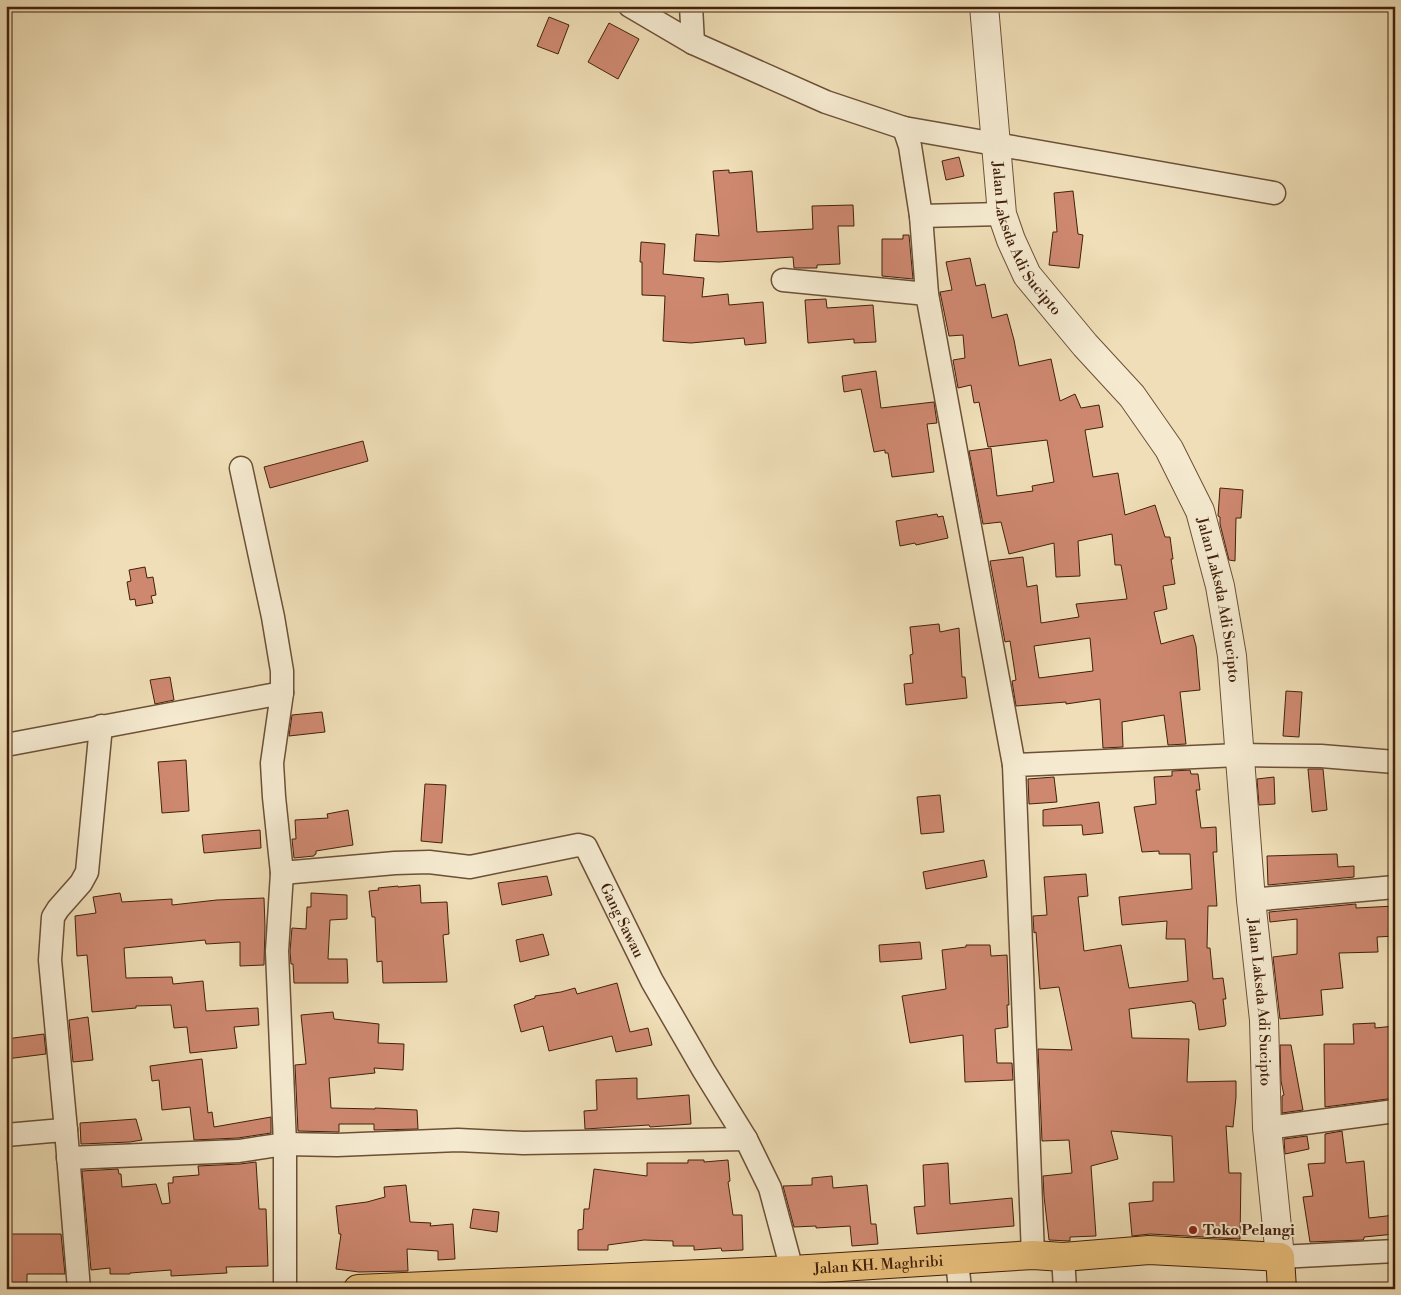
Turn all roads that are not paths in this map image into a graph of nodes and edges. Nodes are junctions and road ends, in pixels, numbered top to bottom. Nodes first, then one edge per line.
1 (630, 6) edge
2 (691, 6) edge
3 (984, 6) edge
4 (693, 43) junction
5 (904, 128) junction
6 (996, 145) junction
7 (1274, 193) dead end
8 (1002, 214) junction
9 (921, 216) junction
10 (783, 280) dead end
11 (927, 294) junction
12 (241, 468) dead end
13 (282, 692) junction
14 (102, 726) junction
15 (6, 745) edge
16 (1239, 755) junction
17 (1395, 762) edge
18 (1014, 765) junction
19 (282, 873) junction
20 (1395, 887) edge
21 (1251, 900) junction
22 (1395, 1111) edge
23 (1267, 1128) junction
24 (66, 1130) junction
25 (6, 1135) edge
26 (746, 1139) junction
27 (285, 1144) junction
28 (68, 1158) junction
29 (1395, 1251) edge
30 (1033, 1255) junction
31 (1063, 1257) junction
32 (1280, 1257) junction
33 (957, 1261) junction
34 (792, 1270) junction
35 (740, 1280) edge
36 (80, 1289) edge
37 (285, 1289) edge
38 (358, 1289) edge
39 (960, 1289) edge
40 (1065, 1289) edge
41 (1282, 1289) edge

1 - 4 street
2 - 4 street
3 - 6 street, Jalan Laksda Adi Sucipto
4 - 5 street
5 - 6 street
5 - 9 street
6 - 7 street
6 - 8 street, Jalan Laksda Adi Sucipto
8 - 9 street
8 - 16 street, Jalan Laksda Adi Sucipto
9 - 11 street
10 - 11 street
11 - 18 street
12 - 13 street
13 - 14 street
13 - 19 street
14 - 15 street
14 - 24 street
16 - 17 street
16 - 18 street
16 - 21 street, Jalan Laksda Adi Sucipto
18 - 30 street
19 - 26 street, Gang Sawau
19 - 27 street
20 - 21 street
21 - 23 street, Jalan Laksda Adi Sucipto
22 - 23 street
23 - 32 street, Jalan Laksda Adi Sucipto
24 - 25 street
24 - 28 street
26 - 27 street
26 - 34 street, Gang Sawau
27 - 28 street
27 - 37 street
28 - 36 street
29 - 32 street
30 - 31 highway, Jalan KH. Maghribi
30 - 33 highway, Jalan KH. Maghribi
31 - 32 highway, Jalan KH. Maghribi
31 - 40 street
32 - 41 highway
33 - 34 highway, Jalan KH. Maghribi
33 - 39 street
34 - 35 highway, Jalan KH. Maghribi
35 - 38 highway, Jalan KH. Maghribi

